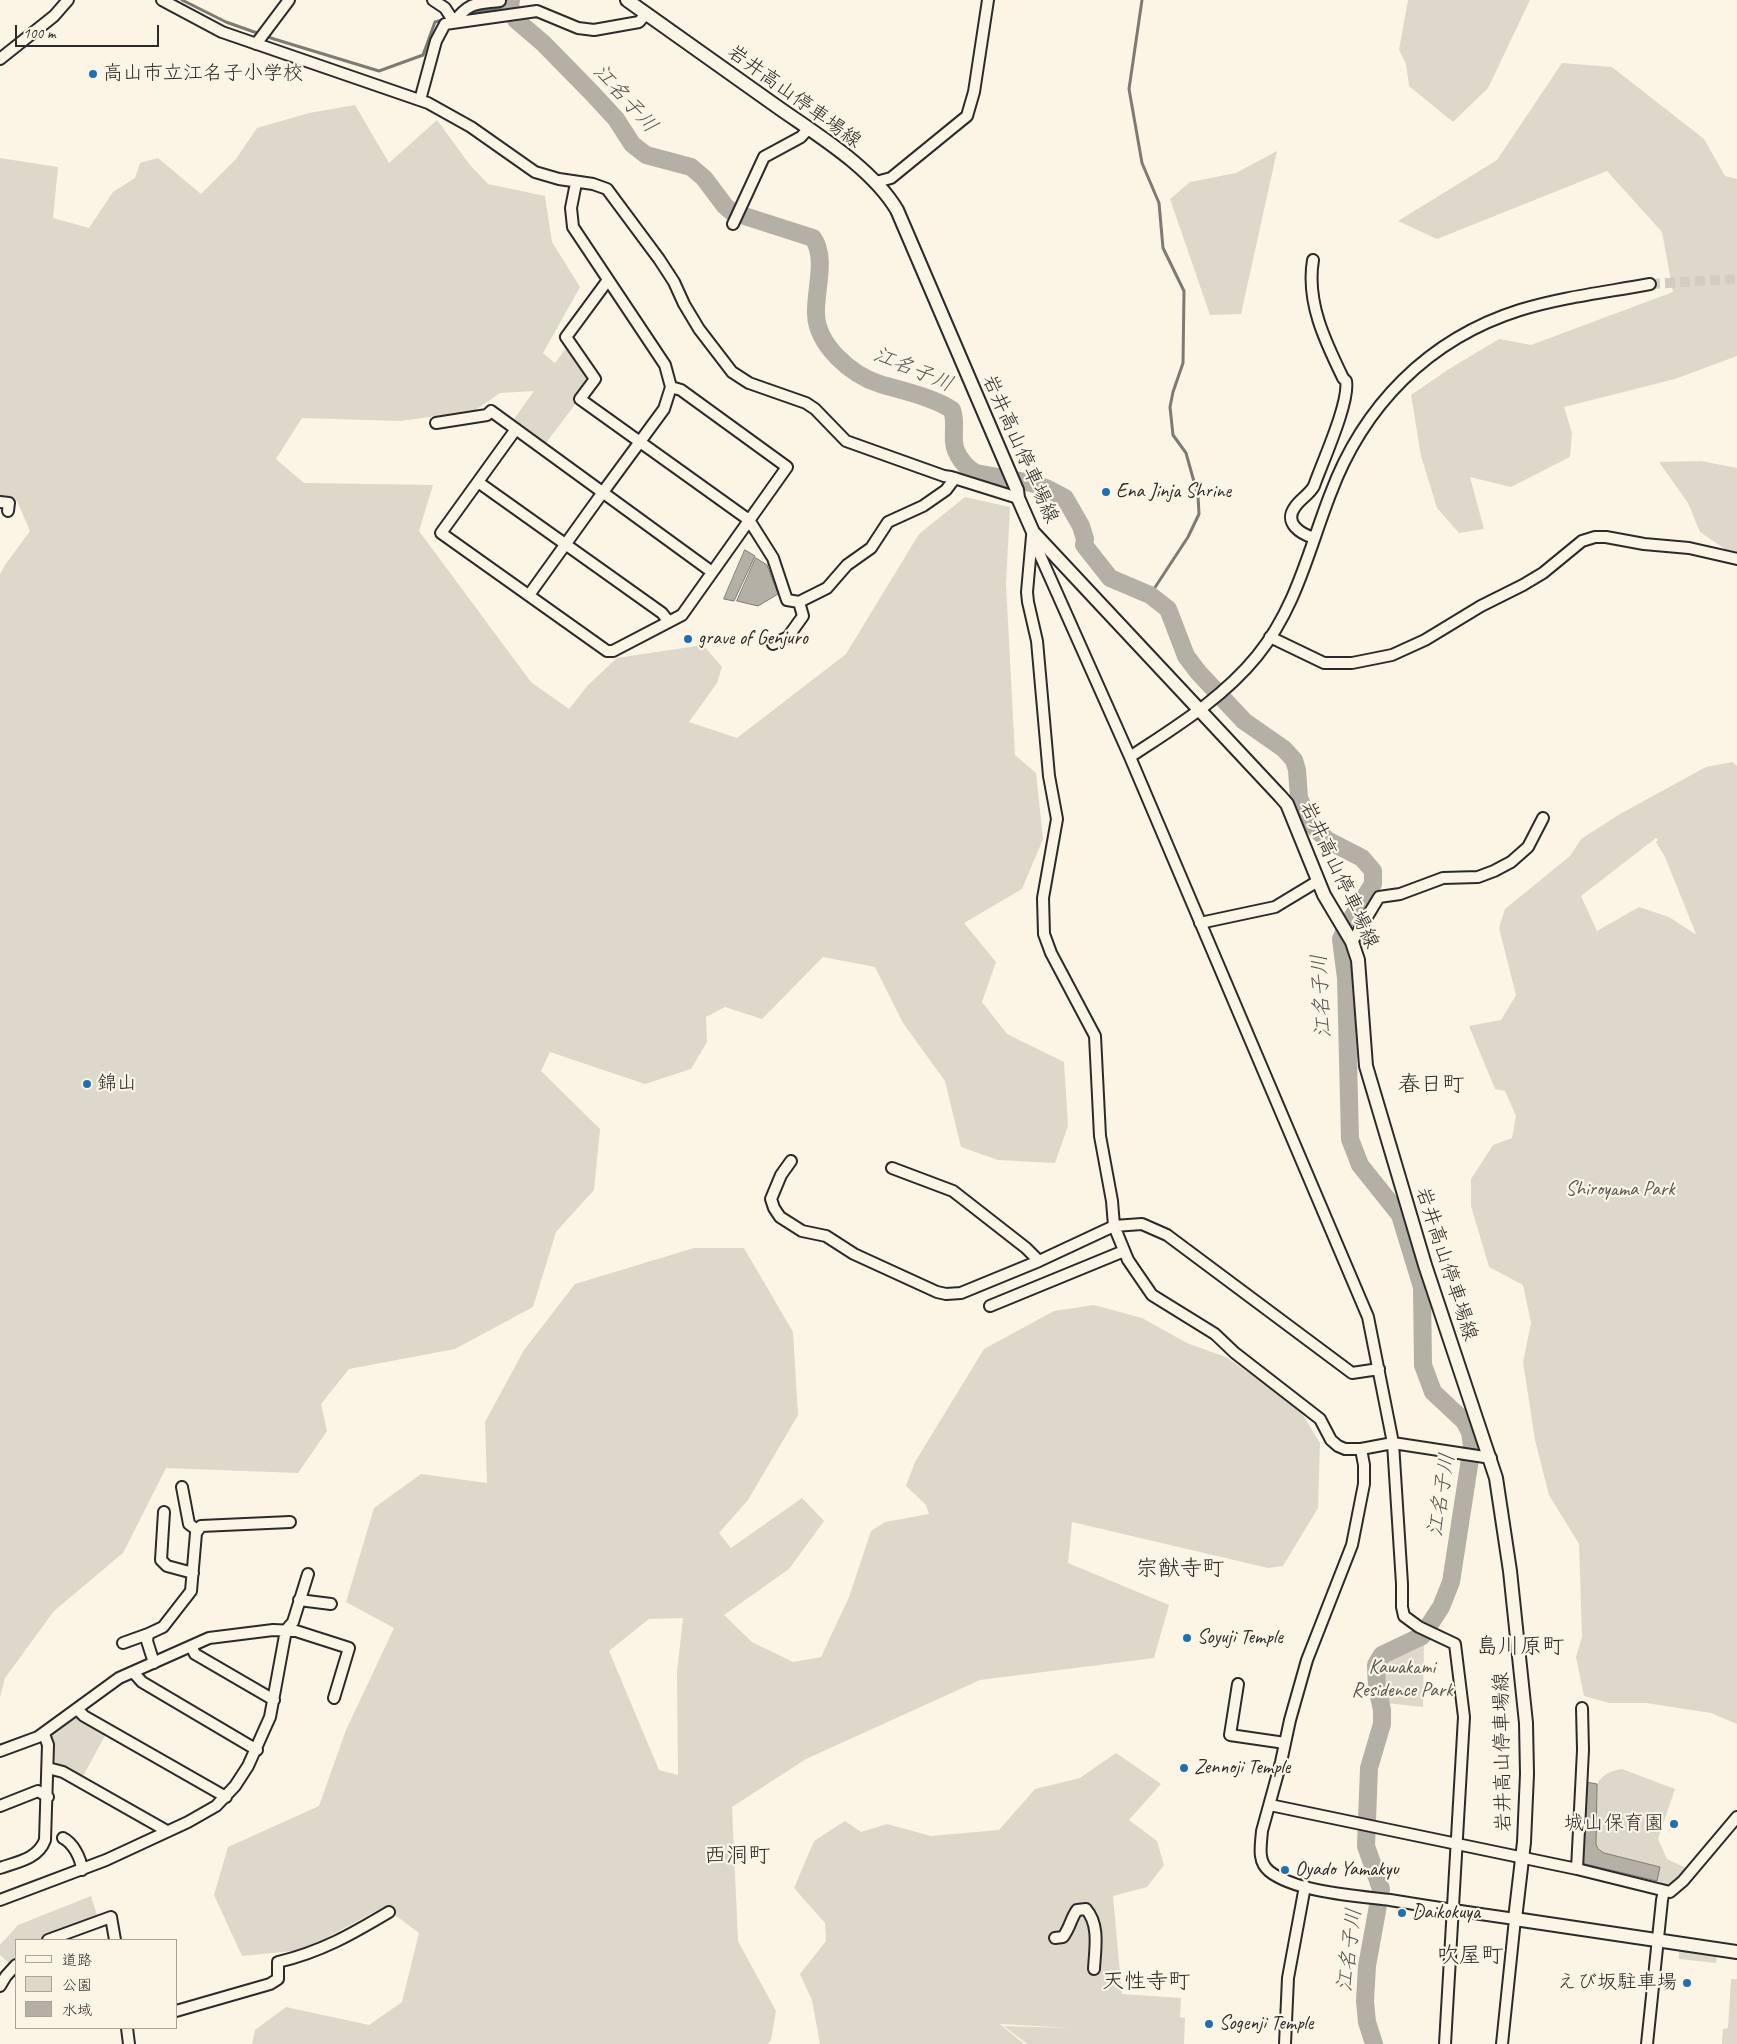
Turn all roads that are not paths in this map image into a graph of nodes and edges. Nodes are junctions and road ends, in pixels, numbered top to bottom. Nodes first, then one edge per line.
1 (68, 0) edge
2 (162, 0) edge
3 (289, 0) edge
4 (433, 0) edge
5 (500, 0) edge
6 (627, 0) edge
7 (988, 0) edge
8 (646, 14) junction
9 (454, 22) junction
10 (261, 38) junction
11 (0, 59) edge
12 (420, 100) junction
13 (808, 129) junction
14 (876, 182) junction
15 (576, 183) junction
16 (734, 223) dead end
17 (1313, 260) dead end
18 (608, 280) junction
19 (1650, 284) tunnel mouth
20 (671, 386) junction
21 (436, 423) dead end
22 (516, 429) junction
23 (640, 442) junction
24 (955, 478) junction
25 (478, 482) junction
26 (603, 492) junction
27 (1018, 494) junction
28 (0, 502) edge
29 (8, 511) dead end
30 (749, 520) junction
31 (1033, 532) junction
32 (1314, 538) junction
33 (565, 544) junction
34 (1737, 559) edge
35 (712, 572) junction
36 (529, 595) junction
37 (799, 602) junction
38 (669, 622) junction
39 (1270, 637) junction
40 (773, 644) dead end
41 (1200, 710) junction
42 (1130, 757) junction
43 (1543, 818) dead end
44 (1318, 881) junction
45 (1200, 923) junction
46 (1351, 941) junction
47 (791, 1161) dead end
48 (892, 1168) dead end
49 (1114, 1226) junction
50 (1124, 1251) junction
51 (1039, 1261) junction
52 (990, 1306) dead end
53 (1379, 1369) junction
54 (1393, 1443) junction
55 (1361, 1449) junction
56 (1491, 1458) junction
57 (182, 1487) dead end
58 (164, 1512) dead end
59 (290, 1522) dead end
60 (197, 1530) junction
61 (193, 1573) junction
62 (308, 1574) dead end
63 (300, 1600) junction
64 (331, 1604) dead end
65 (286, 1630) junction
66 (148, 1634) junction
67 (123, 1643) dead end
68 (191, 1646) junction
69 (154, 1663) junction
70 (133, 1672) junction
71 (1238, 1684) dead end
72 (334, 1698) dead end
73 (274, 1700) junction
74 (77, 1708) junction
75 (1582, 1708) dead end
76 (44, 1734) junction
77 (1285, 1743) junction
78 (257, 1750) junction
79 (0, 1751) edge
80 (48, 1768) junction
81 (48, 1797) junction
82 (226, 1797) junction
83 (1270, 1805) junction
84 (0, 1806) edge
85 (1737, 1817) edge
86 (167, 1831) junction
87 (63, 1838) dead end
88 (1456, 1845) junction
89 (1523, 1857) junction
90 (0, 1868) edge
91 (1577, 1869) junction
92 (82, 1870) junction
93 (1305, 1886) junction
94 (1664, 1891) junction
95 (0, 1900) edge
96 (1453, 1910) junction
97 (389, 1912) dead end
98 (1515, 1919) junction
99 (1055, 1938) dead end
100 (51, 1939) edge
101 (115, 1939) edge
102 (1657, 1940) junction
103 (1737, 1952) edge
104 (15, 1966) edge
105 (1094, 1969) dead end
106 (0, 1986) edge
107 (178, 2010) edge
108 (127, 2029) edge
109 (129, 2044) edge
110 (1285, 2044) edge
111 (1446, 2044) edge
112 (1502, 2044) edge
113 (1647, 2044) edge

1 - 11 street
2 - 10 street
3 - 10 street
4 - 9 street
5 - 9 street
6 - 8 main road, 岩井高山停車場線
7 - 14 street
8 - 9 street
8 - 13 main road, 岩井高山停車場線
9 - 12 street
10 - 12 street
12 - 15 street
13 - 14 main road, 岩井高山停車場線
13 - 16 street
14 - 27 main road, 岩井高山停車場線
15 - 18 street
15 - 24 street
17 - 32 street
18 - 20 street
18 - 23 street
19 - 32 street
20 - 23 street
20 - 30 street
21 - 22 street
22 - 25 street
22 - 26 street
23 - 26 street
23 - 30 street
24 - 27 street
24 - 37 street
25 - 33 street
25 - 36 street
26 - 33 street
26 - 35 street
27 - 31 main road, 岩井高山停車場線
28 - 29 street
30 - 35 street
30 - 37 street
31 - 41 main road, 岩井高山停車場線
31 - 42 street
31 - 49 street
32 - 39 street
33 - 36 street
33 - 38 street
34 - 39 street
35 - 38 street
36 - 38 street
37 - 40 street
39 - 41 street
41 - 42 street
41 - 44 main road, 岩井高山停車場線
42 - 45 street
43 - 46 street
44 - 45 street
44 - 46 main road, 岩井高山停車場線
45 - 53 street
46 - 56 main road, 岩井高山停車場線
47 - 51 street
48 - 51 street
49 - 50 street
49 - 51 street
49 - 53 street
50 - 52 street
50 - 55 street
53 - 54 street
54 - 55 street
54 - 56 street
54 - 88 street
55 - 77 street
56 - 89 main road, 岩井高山停車場線
57 - 60 street
58 - 61 street
59 - 60 street
60 - 61 street
61 - 66 street
62 - 63 street
63 - 64 street
63 - 65 street
65 - 68 street
65 - 72 street
65 - 73 street
66 - 67 street
66 - 69 street
68 - 69 street
68 - 73 street
69 - 70 street
70 - 74 street
70 - 78 street
71 - 77 street
73 - 78 street
74 - 76 street
74 - 82 street
75 - 91 street
76 - 79 street
76 - 80 street
77 - 83 street
78 - 82 street
80 - 81 street
80 - 86 street
81 - 84 street
81 - 90 street
82 - 86 street
83 - 88 street
83 - 93 street
85 - 94 street
86 - 92 street
87 - 92 street
88 - 89 street
88 - 96 street
89 - 91 street
89 - 98 main road, 岩井高山停車場線
91 - 94 street
92 - 95 street
93 - 96 street
93 - 110 street
94 - 102 street
96 - 98 street
96 - 111 street
97 - 107 street
98 - 102 main road
98 - 112 street
99 - 105 street
100 - 101 street
102 - 103 main road
102 - 113 street
104 - 106 street
108 - 109 street

